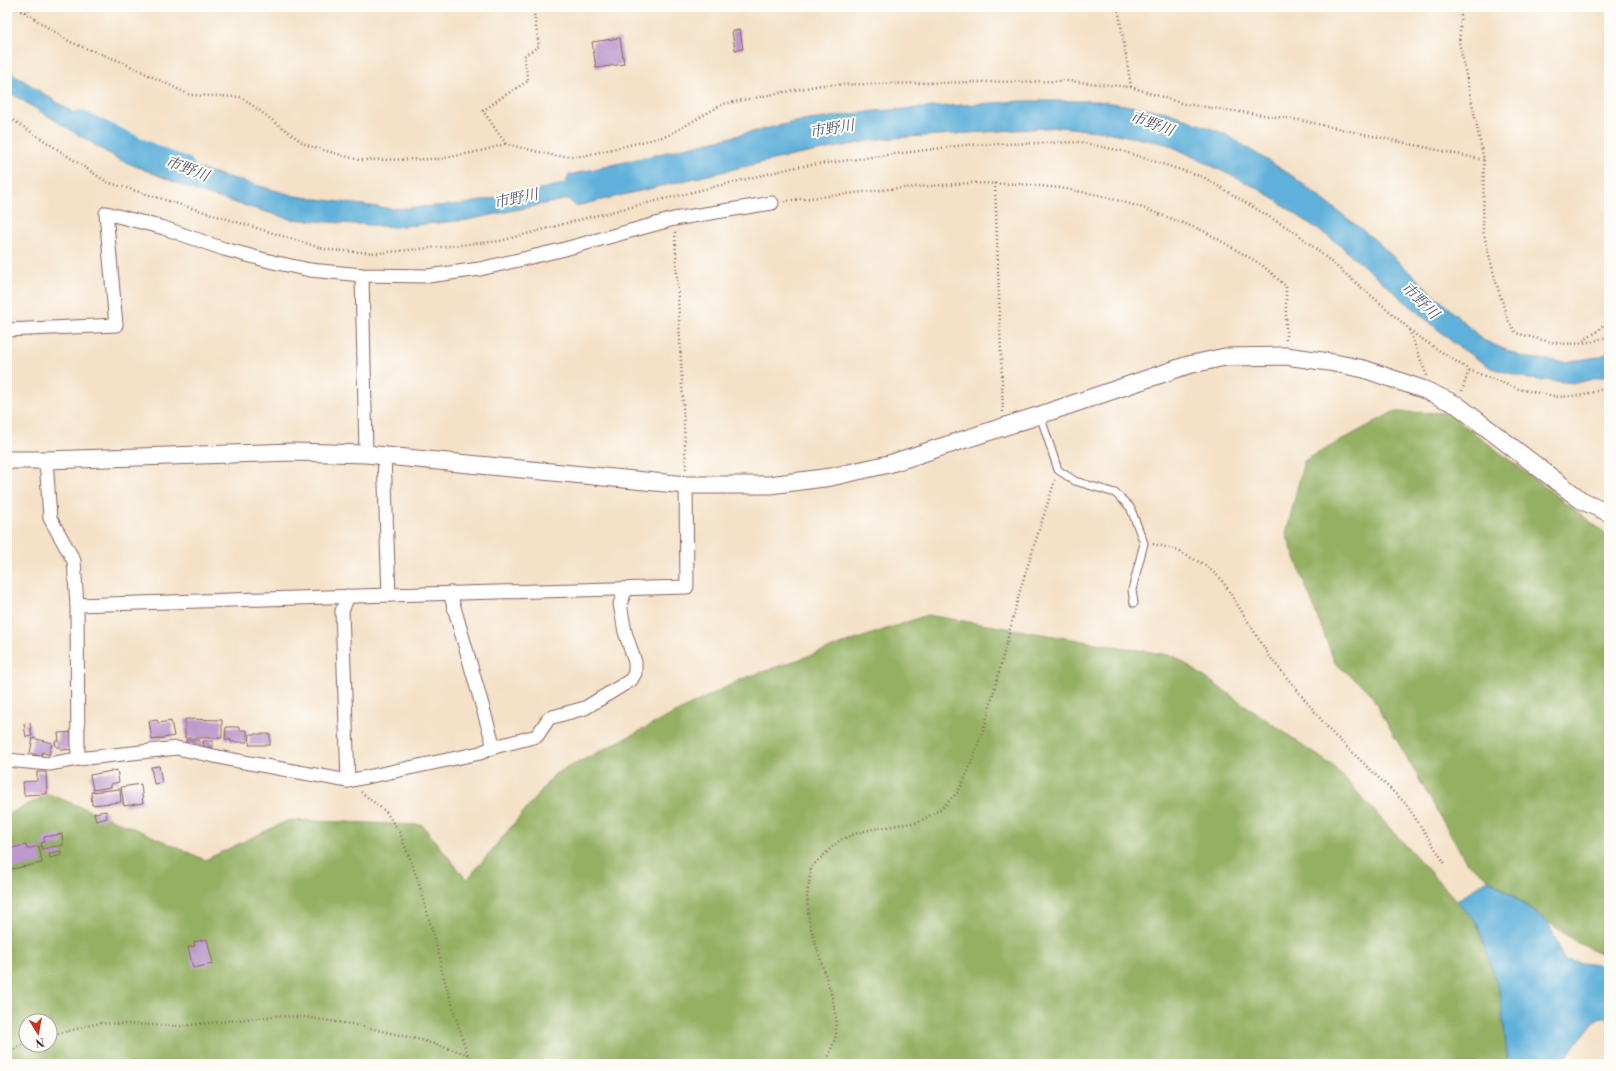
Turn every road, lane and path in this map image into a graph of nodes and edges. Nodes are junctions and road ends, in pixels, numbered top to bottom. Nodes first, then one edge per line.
1 (14, 7) edge
2 (32, 7) edge
3 (533, 7) edge
4 (1118, 7) edge
5 (1460, 7) edge
6 (24, 12) junction
7 (1131, 87) junction
8 (7, 116) edge
9 (506, 144) junction
10 (1484, 160) junction
11 (995, 183) junction
12 (772, 203) joint
13 (674, 219) junction
14 (362, 275) junction
15 (1609, 319) edge
16 (1409, 329) junction
17 (7, 330) edge
18 (1609, 336) edge
19 (1577, 344) junction
20 (1286, 356) junction
21 (1469, 370) junction
22 (1609, 387) edge
23 (1429, 392) junction
24 (1457, 405) junction
25 (1040, 415) junction
26 (1004, 426) junction
27 (366, 454) junction
28 (384, 455) junction
29 (7, 460) edge
30 (46, 460) junction
31 (1058, 470) junction
32 (686, 485) junction
33 (1609, 513) edge
34 (1144, 543) junction
35 (626, 589) junction
36 (450, 593) junction
37 (389, 595) junction
38 (348, 596) junction
39 (1134, 603) dead end
40 (77, 605) junction
41 (494, 747) junction
42 (78, 759) junction
43 (7, 760) edge
44 (348, 781) junction
45 (1446, 865) dead end
46 (58, 1034) edge
47 (18, 1047) edge
48 (7, 1053) edge
49 (467, 1054) junction
50 (477, 1064) edge
51 (826, 1064) edge

1 - 6 path
2 - 6 path
3 - 9 path
4 - 7 path
5 - 10 path
6 - 9 path
7 - 9 path
7 - 10 path
8 - 16 path
10 - 19 path
11 - 12 path
11 - 20 path
11 - 26 path
12 - 13 street
13 - 14 street
13 - 32 path
14 - 17 street
14 - 27 street
15 - 19 path
16 - 21 path
16 - 23 path
18 - 19 path
20 - 23 street
20 - 25 street
21 - 22 path
21 - 24 path
23 - 24 street
24 - 33 street
25 - 26 street
25 - 31 lane
26 - 32 street
27 - 28 street
27 - 30 street
28 - 32 street
28 - 37 street
29 - 30 street
30 - 40 street
31 - 34 lane
31 - 51 path
32 - 35 street
34 - 39 lane
34 - 45 path
35 - 36 street
35 - 41 street
36 - 37 street
36 - 41 street
37 - 38 street
38 - 40 street
38 - 44 street
40 - 42 street
41 - 44 street
42 - 43 street
42 - 44 street
44 - 49 path
46 - 49 path
47 - 48 path
49 - 50 path

